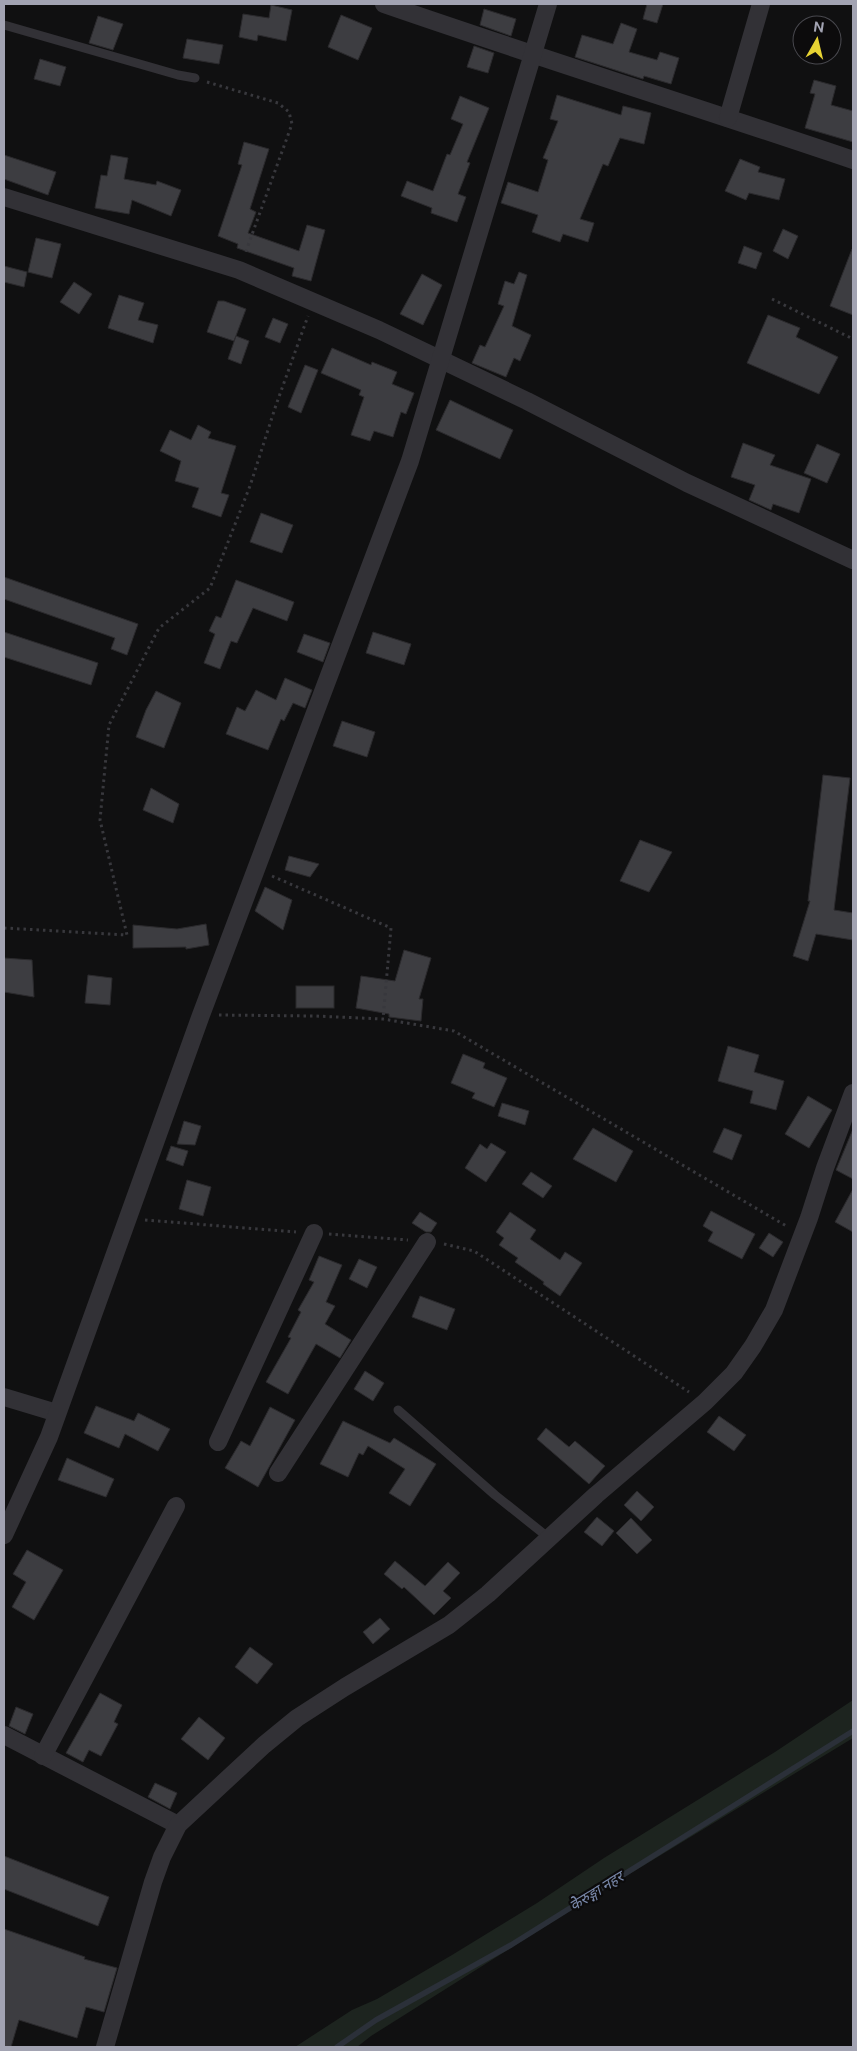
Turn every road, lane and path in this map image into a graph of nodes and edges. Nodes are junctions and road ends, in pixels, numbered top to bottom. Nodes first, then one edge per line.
1 (384, 4) edge
2 (548, 4) edge
3 (761, 4) edge
4 (4, 25) edge
5 (533, 55) junction
6 (195, 78) joint
7 (728, 118) junction
8 (853, 160) edge
9 (4, 196) edge
10 (239, 270) junction
11 (772, 299) dead end
12 (313, 302) junction
13 (853, 339) edge
14 (440, 360) junction
15 (853, 560) edge
16 (255, 869) junction
17 (4, 928) edge
18 (201, 1015) junction
19 (383, 1019) junction
20 (853, 1093) edge
21 (846, 1137) edge
22 (314, 1233) dead end
23 (801, 1235) junction
24 (427, 1242) dead end
25 (4, 1397) edge
26 (398, 1410) dead end
27 (57, 1413) junction
28 (218, 1442) dead end
29 (278, 1474) dead end
30 (176, 1506) dead end
31 (4, 1535) edge
32 (549, 1538) junction
33 (4, 1735) edge
34 (43, 1756) junction
35 (178, 1825) junction
36 (105, 2047) edge

1 - 5 street
2 - 5 street
3 - 7 street
4 - 6 lane
5 - 7 street
5 - 14 street
6 - 10 path
7 - 8 street
9 - 10 street
10 - 12 street
11 - 13 path
12 - 14 street
12 - 17 path
14 - 15 street
14 - 16 street
16 - 18 street
16 - 19 path
18 - 19 path
18 - 27 street
19 - 23 path
20 - 21 street
21 - 23 street
22 - 28 street
23 - 32 street
24 - 29 street
25 - 27 street
26 - 32 lane
27 - 31 street
30 - 34 street
32 - 35 street
33 - 34 street
34 - 35 street
35 - 36 street

